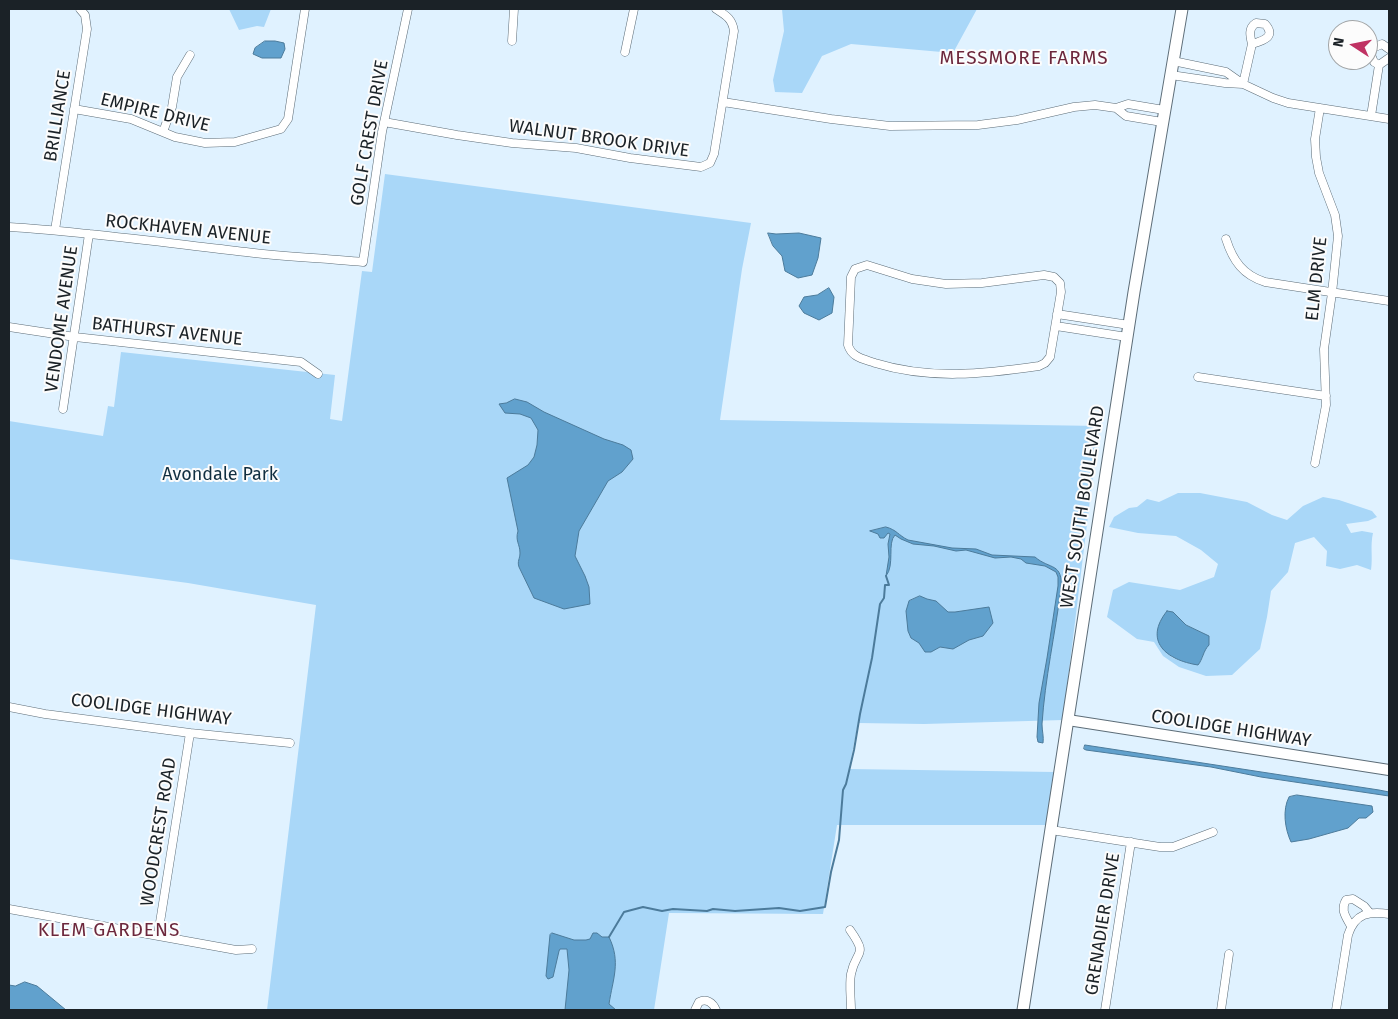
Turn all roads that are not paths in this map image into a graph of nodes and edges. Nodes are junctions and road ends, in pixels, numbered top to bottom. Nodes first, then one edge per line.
1 (80, 9) edge
2 (305, 9) edge
3 (408, 9) edge
4 (514, 9) edge
5 (634, 9) edge
6 (716, 9) edge
7 (1182, 9) edge
8 (512, 41) dead end
9 (1252, 44) dead end
10 (1389, 49) edge
11 (625, 52) dead end
12 (190, 55) dead end
13 (1389, 58) edge
14 (1173, 61) junction
15 (1379, 65) junction
16 (1171, 74) junction
17 (1243, 84) junction
18 (723, 102) junction
19 (1141, 106) junction
20 (1116, 108) junction
21 (1320, 108) junction
22 (74, 110) junction
23 (1164, 110) junction
24 (1371, 116) junction
25 (1139, 118) junction
26 (1389, 119) edge
27 (384, 122) junction
28 (1162, 122) junction
29 (163, 132) junction
30 (9, 227) edge
31 (55, 230) junction
32 (89, 234) junction
33 (1226, 239) dead end
34 (363, 262) joint
35 (1332, 292) junction
36 (1389, 301) edge
37 (1057, 314) junction
38 (1129, 325) junction
39 (1056, 326) junction
40 (9, 327) edge
41 (74, 337) junction
42 (1127, 337) junction
43 (318, 374) dead end
44 (1198, 377) dead end
45 (1326, 396) junction
46 (63, 409) dead end
47 (1315, 463) dead end
48 (9, 707) edge
49 (1068, 720) junction
50 (190, 733) junction
51 (290, 743) dead end
52 (1389, 770) edge
53 (1051, 830) junction
54 (1213, 832) dead end
55 (1131, 842) junction
56 (9, 909) edge
57 (1369, 912) junction
58 (1389, 914) edge
59 (1351, 926) junction
60 (850, 930) dead end
61 (158, 935) junction
62 (252, 949) dead end
63 (1229, 954) dead end
64 (695, 1010) edge
65 (716, 1010) edge
66 (851, 1010) edge
67 (1022, 1010) edge
68 (1105, 1010) edge
69 (1221, 1010) edge
70 (1336, 1010) edge

1 - 22 street, BRILLIANCE
2 - 29 street, EMPIRE DRIVE
3 - 27 street, GOLF CREST DRIVE
4 - 8 street
5 - 11 street
6 - 18 street
7 - 14 main road, WEST SOUTH BOULEVARD
9 - 17 street
10 - 15 street
12 - 29 street
13 - 15 street
14 - 16 main road, WEST SOUTH BOULEVARD
14 - 17 street
15 - 24 street
16 - 17 street
16 - 23 main road, WEST SOUTH BOULEVARD
17 - 21 street
18 - 20 street
18 - 27 street, WALNUT BROOK DRIVE
19 - 20 street
19 - 23 street
19 - 25 street
20 - 25 street
21 - 24 street
21 - 35 street, ELM DRIVE
22 - 29 street, EMPIRE DRIVE
22 - 31 street, BRILLIANCE
23 - 28 main road, WEST SOUTH BOULEVARD
24 - 26 street
25 - 28 street
27 - 34 street, GOLF CREST DRIVE
28 - 38 main road, WEST SOUTH BOULEVARD
30 - 31 street, ROCKHAVEN AVENUE
31 - 32 street, ROCKHAVEN AVENUE
32 - 34 street, ROCKHAVEN AVENUE
32 - 41 street, VENDOME AVENUE
33 - 35 street
35 - 36 street
35 - 45 street, ELM DRIVE
37 - 38 street
37 - 39 street
37 - 39 street
38 - 42 main road, WEST SOUTH BOULEVARD
39 - 42 street
40 - 41 street, BATHURST AVENUE
41 - 43 street, BATHURST AVENUE
41 - 46 street, VENDOME AVENUE
42 - 49 main road, WEST SOUTH BOULEVARD
44 - 45 street
45 - 47 street, ELM DRIVE
48 - 50 street, COOLIDGE HIGHWAY
49 - 52 street, COOLIDGE HIGHWAY
49 - 53 main road, WEST SOUTH BOULEVARD
50 - 51 street, COOLIDGE HIGHWAY
50 - 61 street, WOODCREST ROAD
53 - 55 street
53 - 67 main road, WEST SOUTH BOULEVARD
54 - 55 street
55 - 68 street, GRENADIER DRIVE
56 - 61 street
57 - 58 street
57 - 59 street
57 - 59 street
59 - 70 street
60 - 66 street
61 - 62 street
63 - 69 street
64 - 65 street

